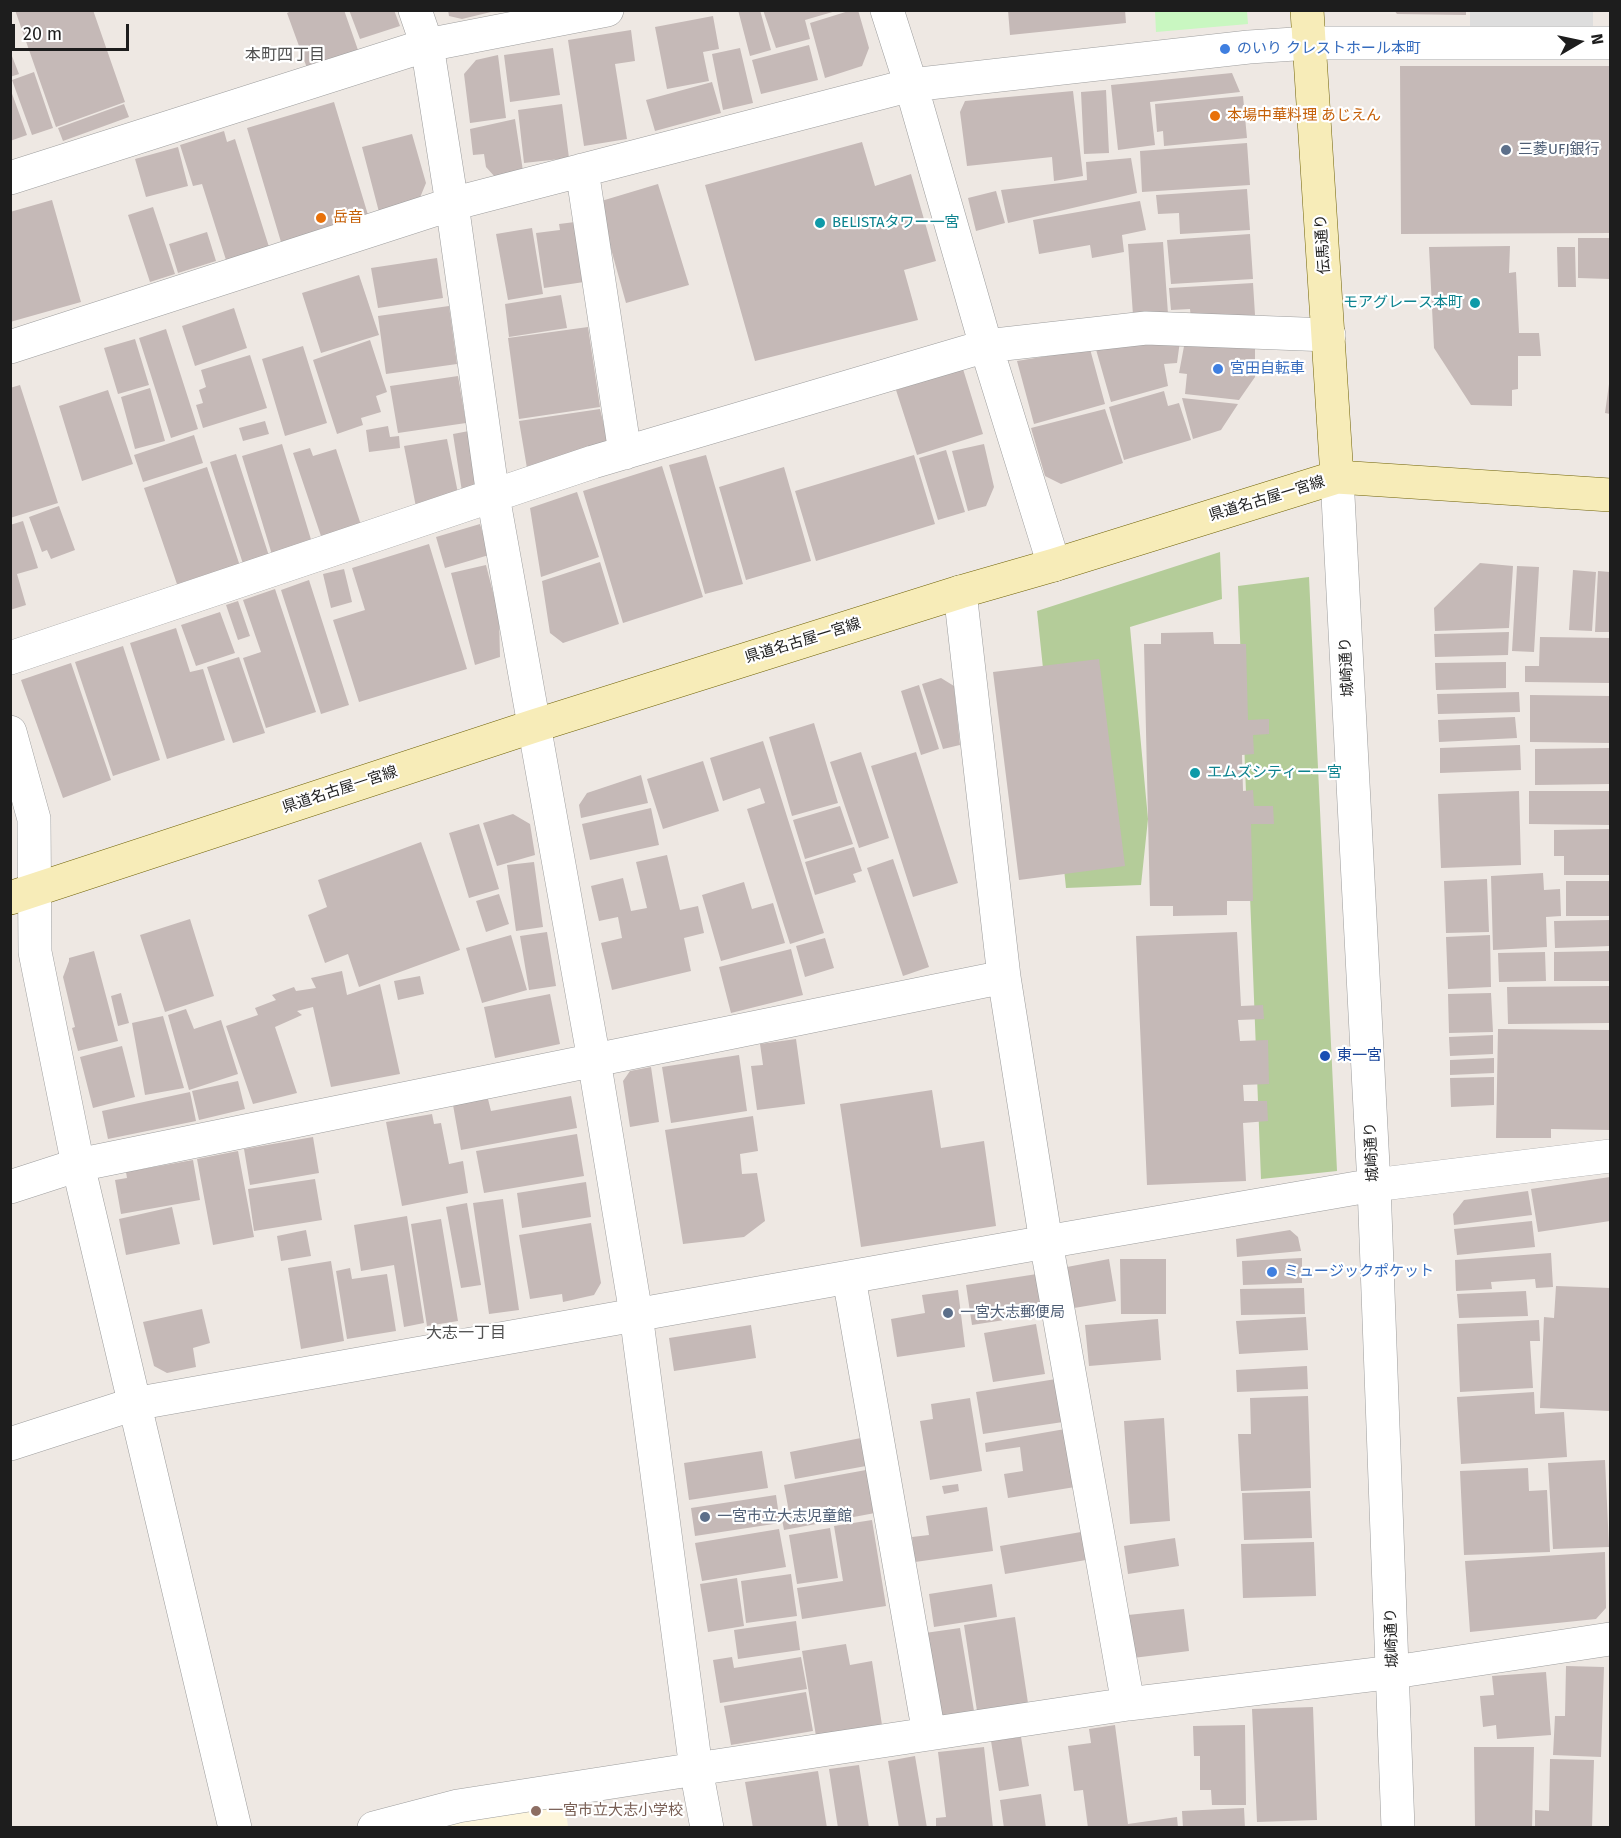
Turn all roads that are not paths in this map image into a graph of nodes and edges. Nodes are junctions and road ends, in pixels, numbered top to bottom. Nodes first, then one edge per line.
1 (416, 10) edge
2 (607, 10) edge
3 (886, 10) edge
4 (1307, 10) edge
5 (1310, 43) junction
6 (1611, 43) edge
7 (427, 45) junction
8 (911, 85) junction
9 (582, 170) junction
10 (10, 178) edge
11 (452, 204) junction
12 (1329, 335) junction
13 (986, 346) junction
14 (10, 347) edge
15 (625, 453) junction
16 (1337, 477) junction
17 (1611, 495) edge
18 (493, 496) junction
19 (1054, 565) junction
20 (960, 592) junction
21 (10, 658) edge
22 (534, 726) junction
23 (10, 732) edge
24 (22, 895) edge
25 (1004, 977) junction
26 (594, 1060) junction
27 (1611, 1156) edge
28 (78, 1165) junction
29 (1374, 1185) junction
30 (10, 1187) edge
31 (1046, 1242) junction
32 (849, 1278) junction
33 (636, 1314) junction
34 (134, 1404) junction
35 (10, 1444) edge
36 (1611, 1639) edge
37 (1394, 1672) junction
38 (1128, 1704) junction
39 (929, 1734) junction
40 (696, 1769) junction
41 (235, 1827) edge
42 (374, 1827) edge
43 (707, 1827) edge
44 (1398, 1827) edge

1 - 7 street
2 - 7 street
3 - 8 street
4 - 5 main road, 伝馬通り
5 - 6 street
5 - 8 street
5 - 12 main road, 伝馬通り
7 - 10 street
7 - 11 street
8 - 9 street
8 - 13 street
9 - 11 street
9 - 15 street
11 - 14 street
11 - 18 street
12 - 13 street
12 - 16 main road, 伝馬通り
13 - 15 street
13 - 19 street
15 - 18 street
16 - 17 main road, 県道名古屋一宮線
16 - 19 main road, 県道名古屋一宮線
16 - 29 street, 城崎通り
18 - 21 street
18 - 22 street
19 - 20 main road, 県道名古屋一宮線
20 - 22 main road, 県道名古屋一宮線
20 - 25 street
22 - 24 main road, 県道名古屋一宮線
22 - 26 street
23 - 24 street
24 - 28 street
25 - 26 street
25 - 31 street
26 - 28 street
26 - 33 street
27 - 29 street
28 - 30 street
28 - 34 street
29 - 31 street
29 - 37 street, 城崎通り
31 - 32 street
31 - 38 street
32 - 33 street
32 - 39 street
33 - 34 street
33 - 40 street
34 - 35 street
34 - 41 street
36 - 37 street
37 - 38 street
37 - 44 street, 城崎通り
38 - 39 street
39 - 40 street
40 - 42 street
40 - 43 street

